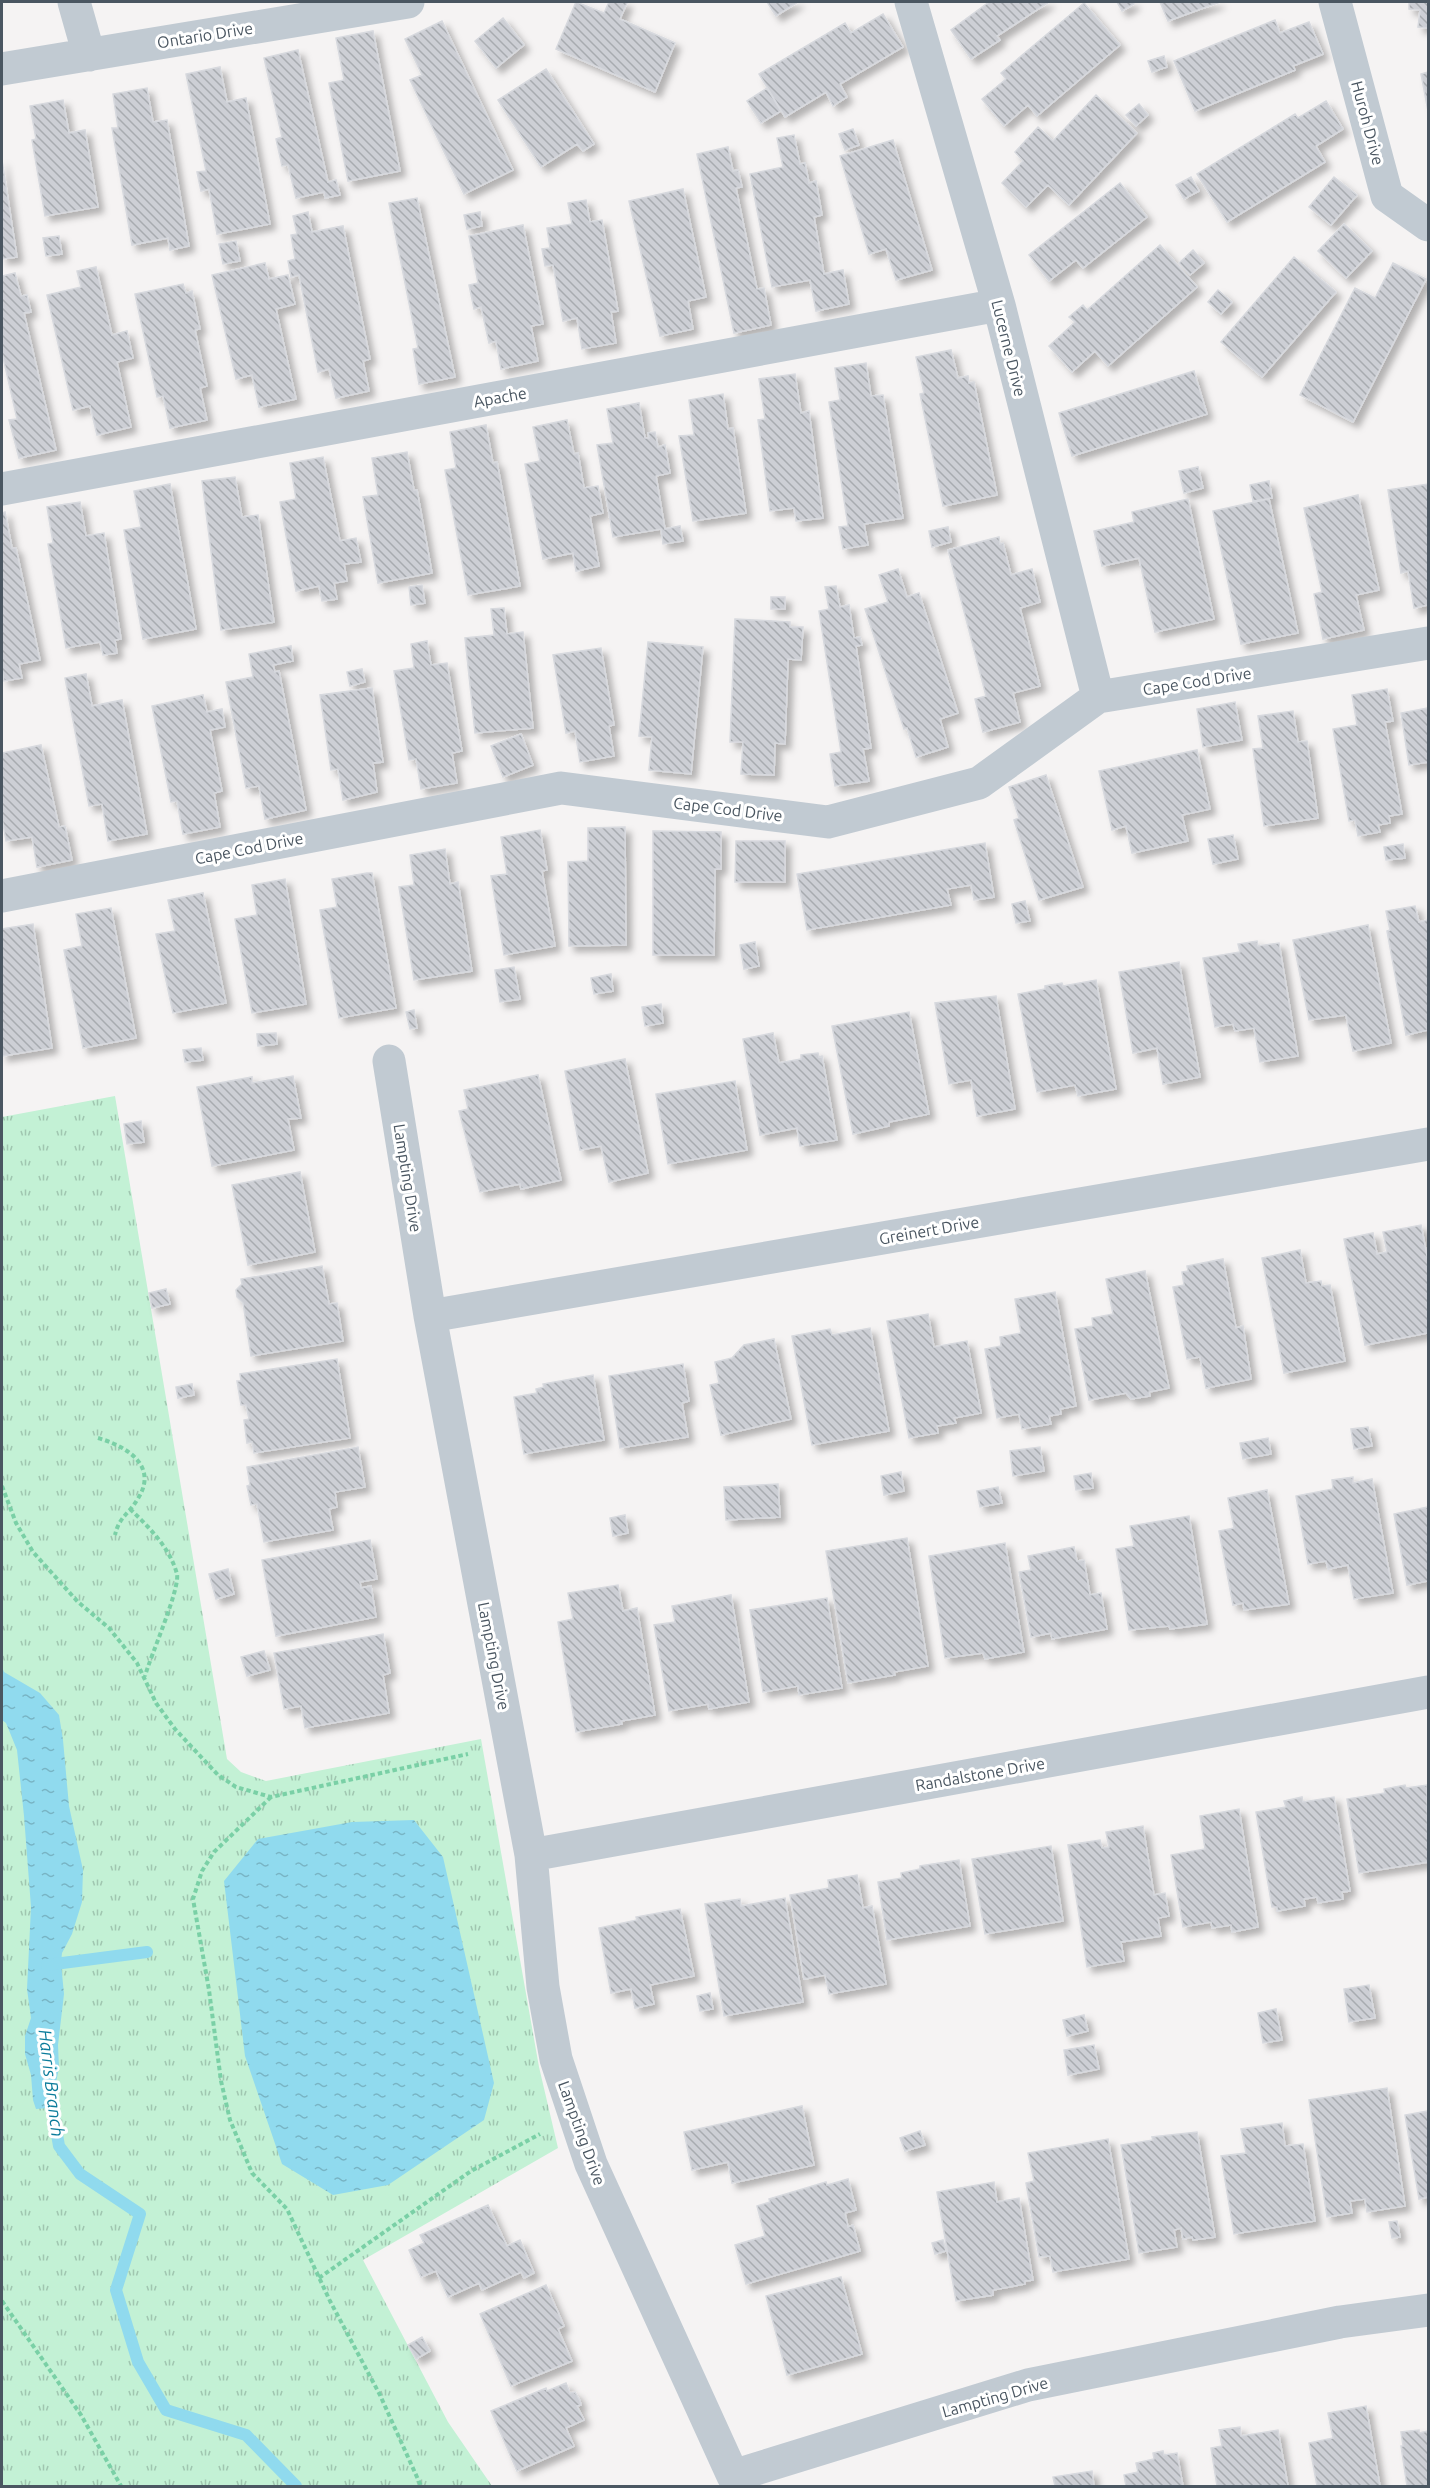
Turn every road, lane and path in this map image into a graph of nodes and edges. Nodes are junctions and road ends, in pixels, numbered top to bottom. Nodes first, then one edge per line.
1 (74, 2) edge
2 (408, 2) edge
3 (911, 2) edge
4 (1335, 2) edge
5 (89, 55) junction
6 (2, 69) edge
7 (1428, 225) edge
8 (999, 305) junction
9 (2, 489) edge
10 (1428, 643) edge
11 (1098, 697) junction
12 (2, 896) edge
13 (388, 1061) dead end
14 (1428, 1144) edge
15 (430, 1316) junction
16 (98, 1438) dead end
17 (2, 1486) edge
18 (130, 1509) junction
19 (115, 1535) dead end
20 (144, 1677) junction
21 (1428, 1692) edge
22 (468, 1754) dead end
23 (271, 1797) junction
24 (531, 1855) junction
25 (540, 2134) dead end
26 (319, 2278) junction
27 (2, 2301) edge
28 (1428, 2310) edge
29 (121, 2487) edge
30 (421, 2487) edge

1 - 5 street
2 - 5 street, Ontario Drive
3 - 8 street, Lucerne Drive
4 - 7 street, Huroh Drive
5 - 6 street, Ontario Drive
8 - 9 street, Apache
8 - 11 street, Lucerne Drive
10 - 11 street, Cape Cod Drive
11 - 12 street, Cape Cod Drive
13 - 15 street, Lampting Drive
14 - 15 street, Greinert Drive
15 - 24 street, Lampting Drive
16 - 18 path
17 - 20 path
18 - 19 path
18 - 20 path
20 - 23 path
21 - 24 street, Randalstone Drive
22 - 23 path
23 - 26 path
24 - 28 street, Lampting Drive
25 - 26 path
26 - 30 path
27 - 29 path

